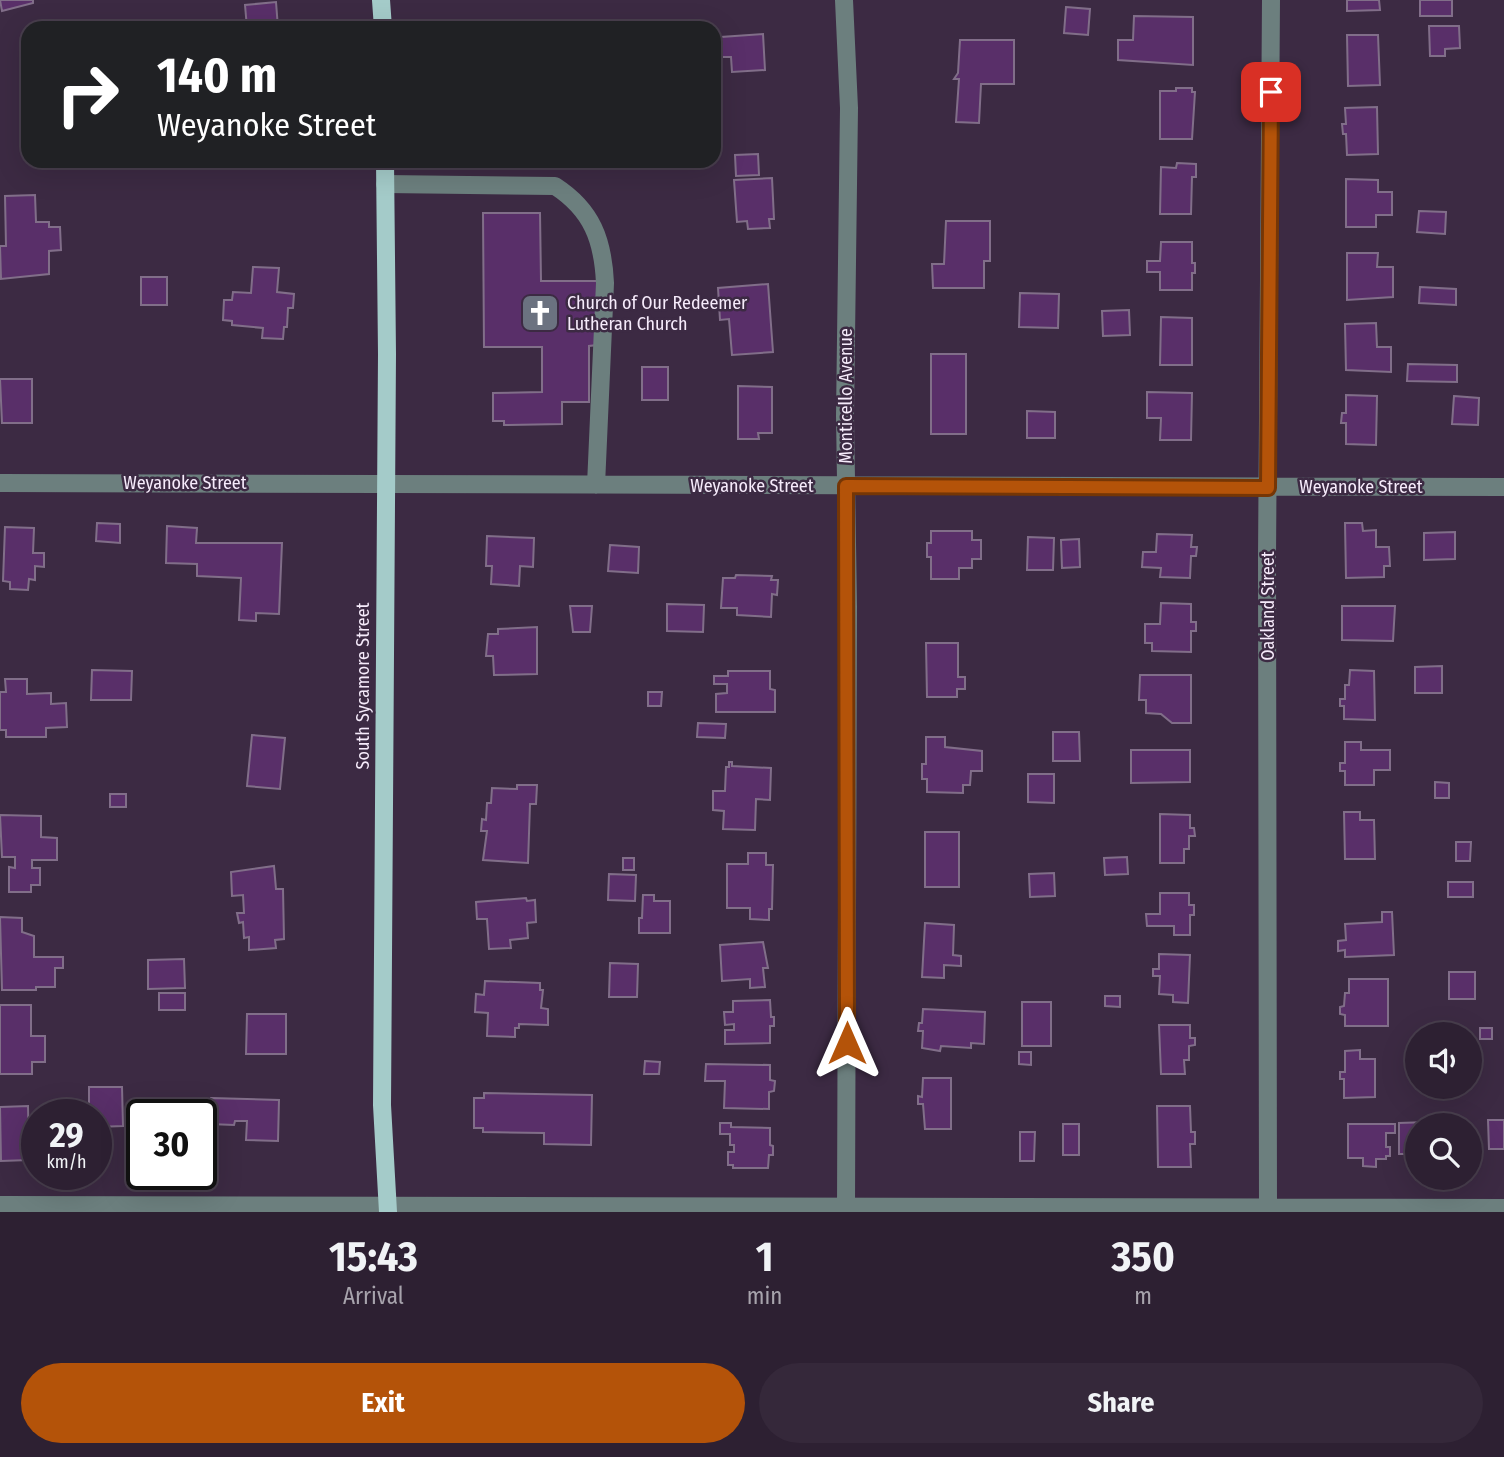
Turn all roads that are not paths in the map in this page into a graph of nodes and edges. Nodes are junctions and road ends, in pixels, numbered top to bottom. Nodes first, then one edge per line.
1 (381, 0) edge
2 (844, 0) edge
3 (1271, 0) edge
4 (382, 21) edge
5 (385, 168) edge
6 (385, 184) junction
7 (0, 483) edge
8 (385, 485) junction
9 (596, 485) junction
10 (846, 486) junction
11 (1504, 487) edge
12 (1268, 488) junction
13 (0, 1205) edge
14 (1504, 1208) edge
15 (387, 1209) edge
16 (846, 1209) edge
17 (1268, 1210) edge

1 - 4 main road
2 - 10 street, Monticello Avenue
3 - 12 street, Oakland Street
5 - 6 main road, South Sycamore Street
6 - 8 main road, South Sycamore Street
6 - 9 street
7 - 8 street, Weyanoke Street
8 - 9 street, Weyanoke Street
8 - 15 main road, South Sycamore Street
9 - 10 street, Weyanoke Street
10 - 12 street, Weyanoke Street
10 - 16 street, Monticello Avenue
11 - 12 street, Weyanoke Street
12 - 17 street, Oakland Street
13 - 15 street
14 - 17 street
15 - 16 street
16 - 17 street

